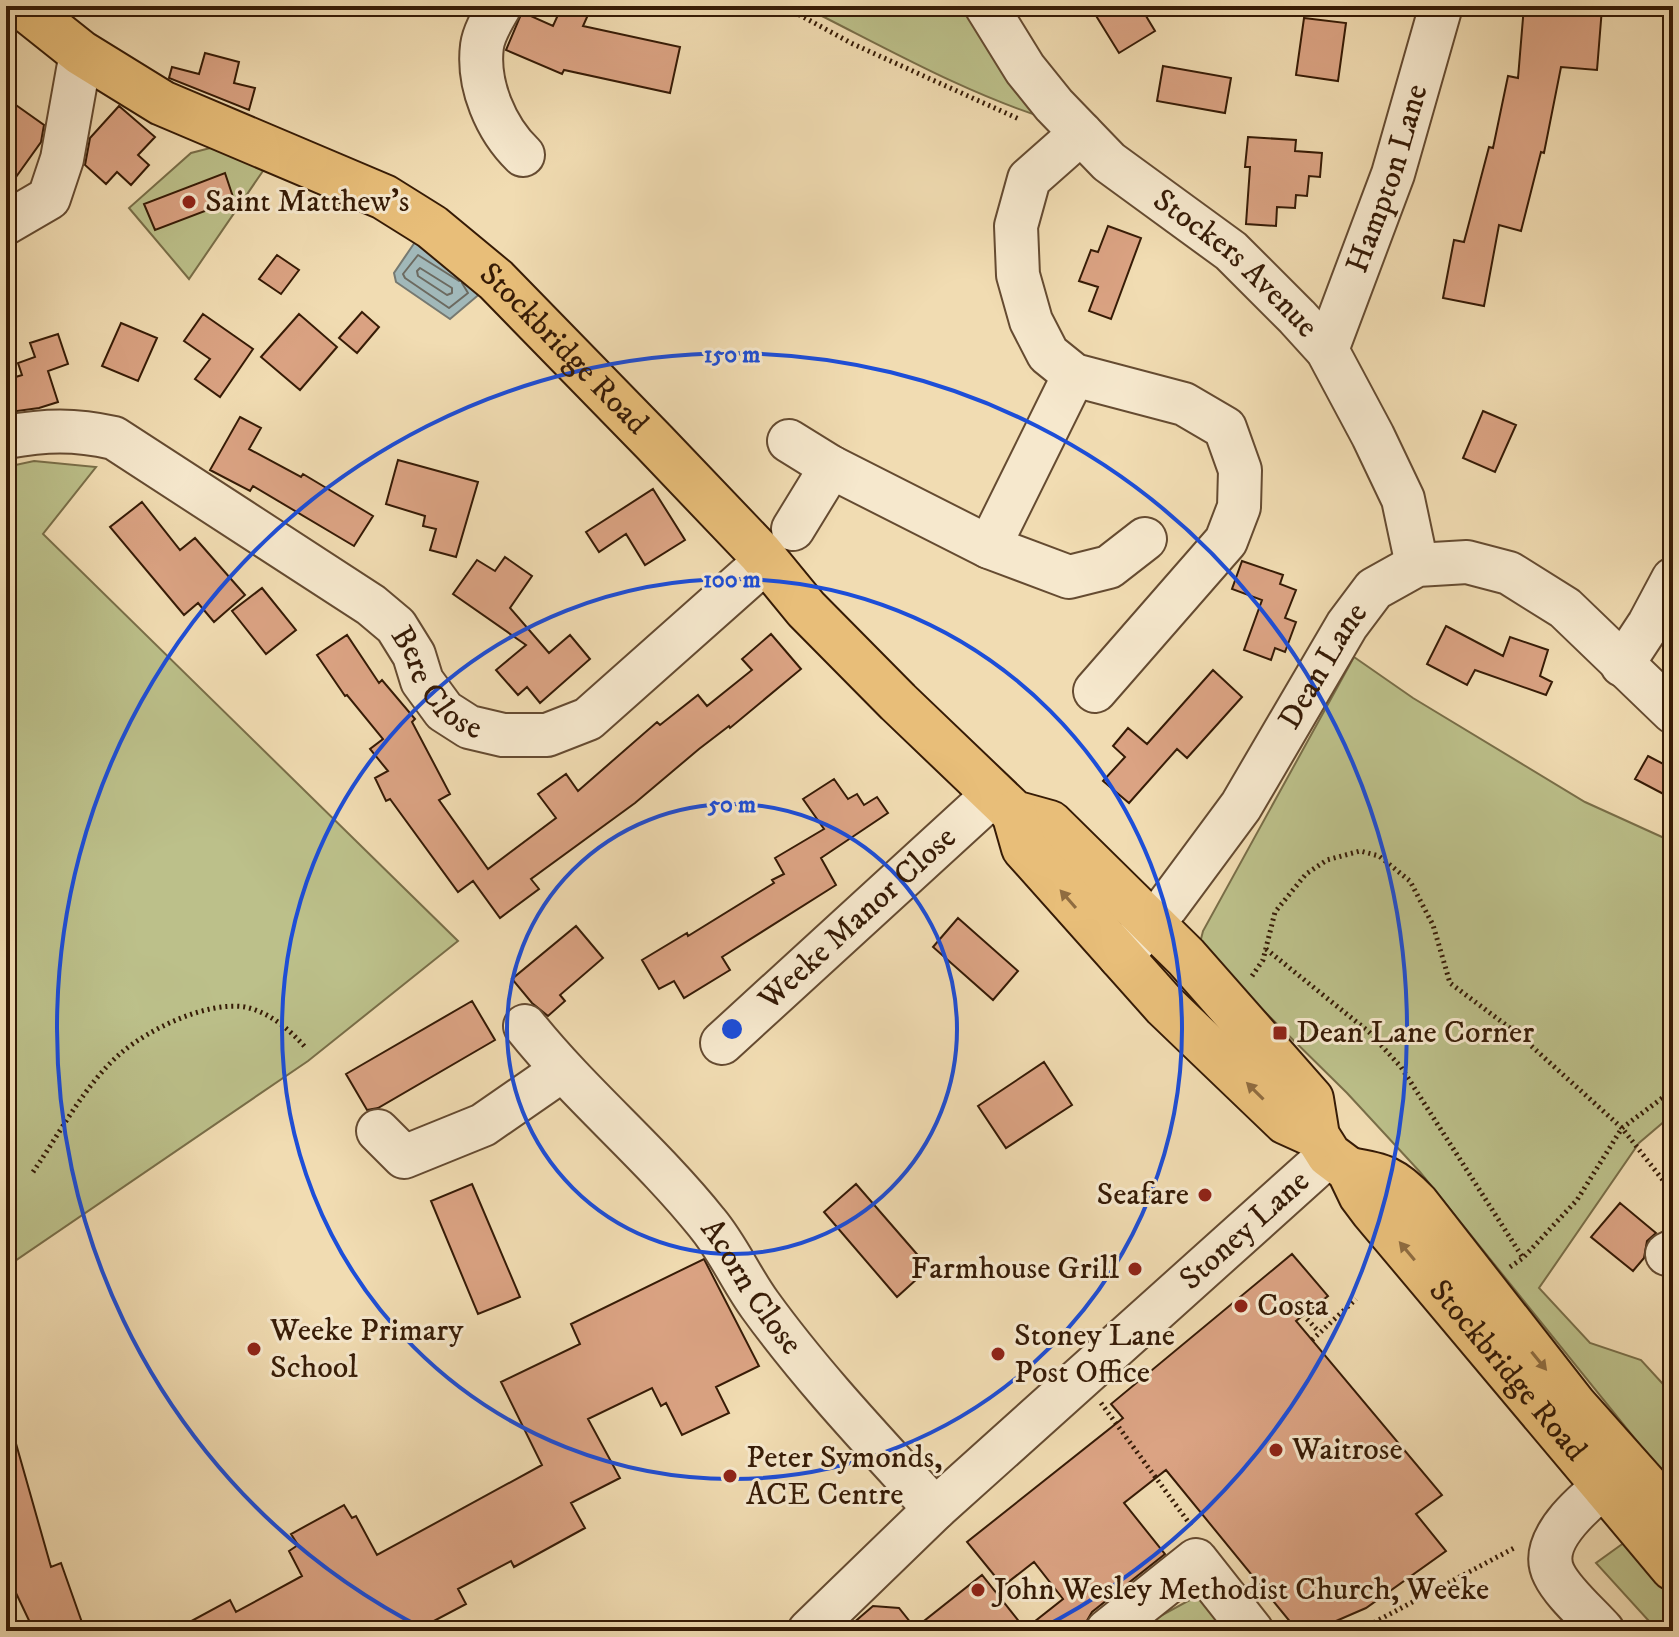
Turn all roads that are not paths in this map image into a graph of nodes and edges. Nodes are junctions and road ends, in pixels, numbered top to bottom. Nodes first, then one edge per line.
1 (22, 6) edge
2 (500, 6) edge
3 (986, 6) edge
4 (1441, 6) edge
5 (81, 53) junction
6 (1081, 133) junction
7 (523, 155) dead end
8 (6, 223) edge
9 (1327, 350) junction
10 (1074, 375) junction
11 (6, 437) edge
12 (789, 441) dead end
13 (831, 467) junction
14 (1145, 539) dead end
15 (780, 545) junction
16 (989, 547) junction
17 (1417, 565) junction
18 (1673, 579) edge
19 (1622, 665) junction
20 (1095, 691) dead end
21 (1673, 712) edge
22 (1004, 804) junction
23 (1152, 922) junction
24 (1120, 957) junction
25 (525, 1026) dead end
26 (722, 1043) dead end
27 (561, 1071) junction
28 (378, 1131) dead end
29 (1332, 1153) junction
30 (1616, 1477) junction
31 (935, 1509) junction
32 (1673, 1516) edge
33 (1673, 1568) edge
34 (809, 1631) edge
35 (1107, 1631) edge
36 (1252, 1631) edge
37 (1603, 1631) edge

1 - 5 main road, Stockbridge Road
2 - 7 street
3 - 6 street, Stockers Avenue
4 - 9 street, Hampton Lane
5 - 8 street
5 - 15 main road, Stockbridge Road
6 - 9 street, Stockers Avenue
6 - 10 street
9 - 17 street, Stockers Avenue
10 - 16 street
10 - 20 street
11 - 15 street, Bere Close
12 - 13 street
13 - 15 street, Bere Close
13 - 16 street
14 - 16 street
15 - 22 main road, Stockbridge Road
17 - 19 street, Dean Lane
17 - 23 street, Dean Lane
18 - 19 street
19 - 21 street, Dean Lane
22 - 23 main road, Stockbridge Road
24 -> 22 main road, Stockbridge Road
22 - 26 street, Weeke Manor Close
23 - 24 street, Dean Lane
23 - 29 main road, Stockbridge Road
29 -> 24 main road, Stockbridge Road
25 - 27 street, Acorn Close
27 - 28 street
27 - 31 street, Acorn Close
29 - 30 main road, Stockbridge Road
29 - 31 street, Stoney Lane
30 - 32 main road, Stockbridge Road
30 - 33 main road, Stockbridge Road
30 - 37 street
31 - 34 street, Stoney Lane
35 - 36 street

